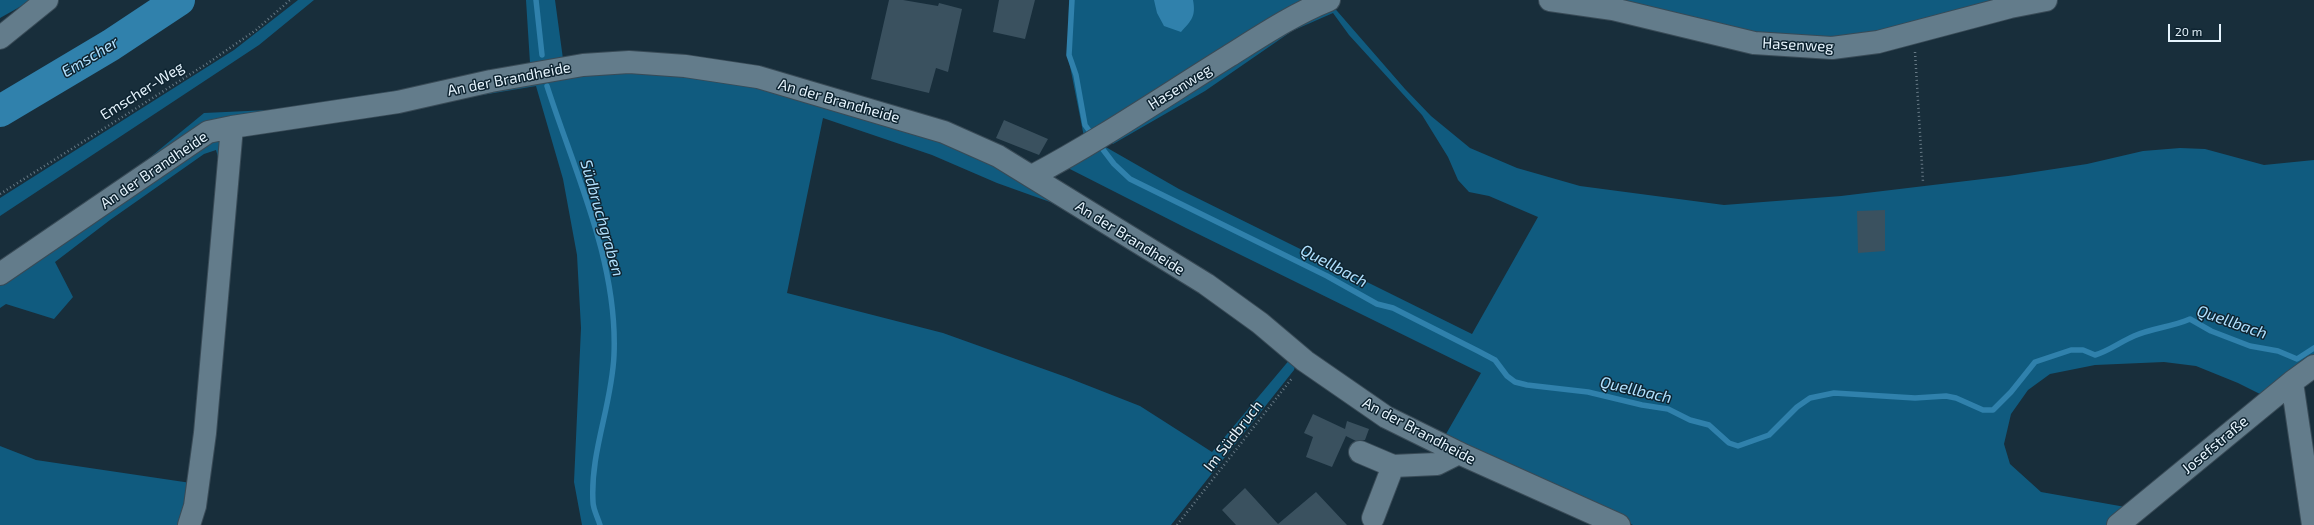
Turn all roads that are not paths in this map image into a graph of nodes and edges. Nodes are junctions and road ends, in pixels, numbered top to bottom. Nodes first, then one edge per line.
1 (47, 0) edge
2 (1329, 0) edge
3 (1550, 0) edge
4 (2046, 0) edge
5 (0, 38) edge
6 (232, 126) junction
7 (1032, 176) junction
8 (0, 274) edge
9 (2314, 366) edge
10 (2292, 382) junction
11 (1360, 452) dead end
12 (1459, 453) junction
13 (1394, 466) junction
14 (1373, 518) dead end
15 (189, 525) edge
16 (1619, 525) edge
17 (2118, 525) edge
18 (2313, 525) edge

1 - 5 street
2 - 7 street, Hasenweg
3 - 4 street, Hasenweg
6 - 7 street, An der Brandheide
6 - 8 street, An der Brandheide
6 - 15 street
7 - 12 street, An der Brandheide
9 - 10 street, Josefstraße
10 - 17 street, Josefstraße
10 - 18 street
11 - 13 street
12 - 13 street
12 - 16 street, An der Brandheide
13 - 14 street

